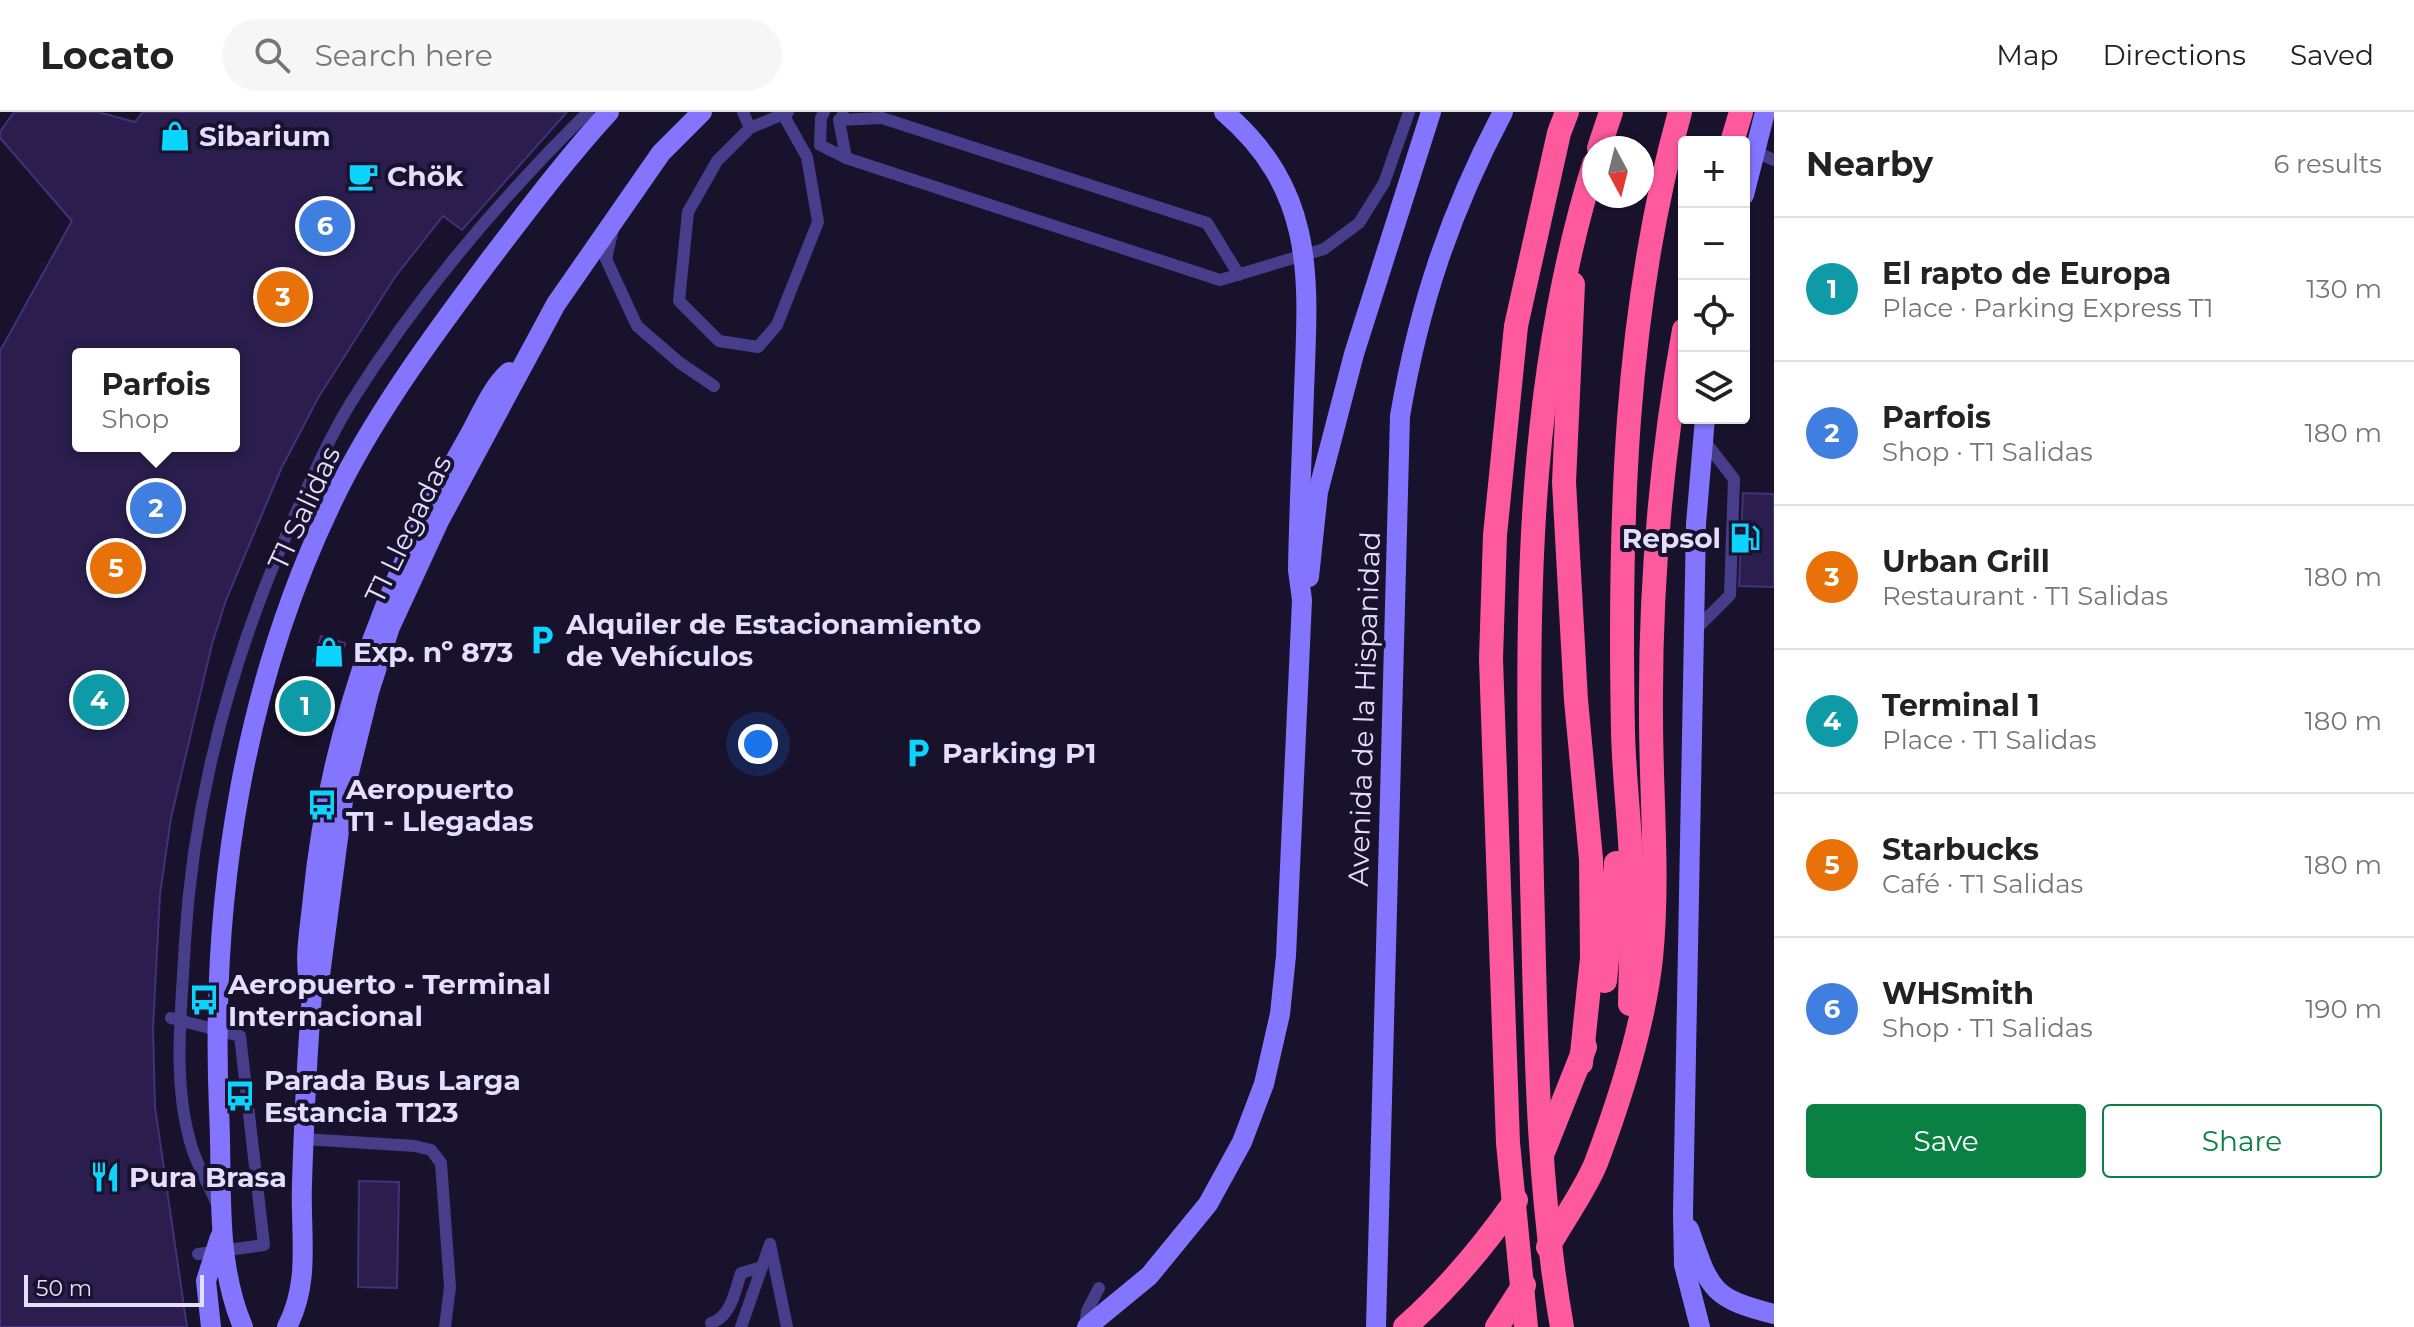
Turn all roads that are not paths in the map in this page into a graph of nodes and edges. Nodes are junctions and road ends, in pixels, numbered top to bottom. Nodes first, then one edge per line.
1 (588, 112) edge
2 (609, 112) edge
3 (702, 112) edge
4 (743, 112) edge
5 (824, 112) edge
6 (1224, 112) edge
7 (1409, 112) edge
8 (1431, 112) edge
9 (1503, 112) edge
10 (1567, 112) edge
11 (1611, 112) edge
12 (1680, 112) edge
13 (1741, 112) edge
14 (1765, 112) edge
15 (786, 114) edge
16 (842, 116) edge
17 (750, 128) junction
18 (1603, 136) edge
19 (1742, 136) edge
20 (1749, 136) edge
21 (1750, 149) edge
22 (846, 158) junction
23 (1774, 160) edge
24 (1582, 207) edge
25 (613, 226) junction
26 (1572, 242) junction
27 (1239, 275) junction
28 (1680, 352) edge
29 (714, 386) dead end
30 (1704, 424) edge
31 (1703, 439) junction
32 (1302, 600) junction
33 (1694, 631) junction
34 (1624, 735) junction
35 (171, 1018) dead end
36 (1630, 1055) junction
37 (1581, 1063) junction
38 (304, 1139) junction
39 (1683, 1213) junction
40 (221, 1222) junction
41 (198, 1254) dead end
42 (762, 1267) junction
43 (1099, 1288) dead end
44 (1774, 1314) edge
45 (1774, 1320) edge
46 (711, 1323) dead end
47 (211, 1327) edge
48 (243, 1327) edge
49 (287, 1327) edge
50 (445, 1327) edge
51 (741, 1327) edge
52 (787, 1327) edge
53 (1086, 1327) edge
54 (1376, 1327) edge
55 (1405, 1327) edge
56 (1497, 1327) edge
57 (1526, 1327) edge
58 (1562, 1327) edge
59 (1700, 1327) edge
60 (1760, 1327) edge

1 - 40 lane
2 - 40 street, T1 Salidas
3 - 25 street, T1 Llegadas
4 - 17 lane
5 - 22 lane
6 - 32 street
7 - 27 lane
8 - 32 street
9 - 54 street, Avenida de la Hispanidad
10 - 57 highway
11 - 18 highway
12 - 34 highway
13 - 19 highway
14 - 20 street
15 - 17 lane
15 - 17 lane
16 - 22 lane
16 - 27 lane
21 - 23 lane
22 - 27 lane
24 - 26 highway
25 - 29 lane
25 - 38 street, T1 Llegadas
26 - 37 highway
26 - 58 highway
28 - 36 highway
30 - 31 street
31 - 33 street
31 - 33 lane
32 - 53 street
33 - 39 street
34 - 36 highway
34 - 37 highway
35 - 41 lane
36 - 56 highway
37 - 55 highway
38 - 49 street, T1 Llegadas
38 - 50 lane
39 - 44 street
39 - 59 street
40 - 47 street
40 - 48 street
42 - 46 lane
42 - 51 lane
42 - 52 lane
43 - 53 lane
45 - 60 street

